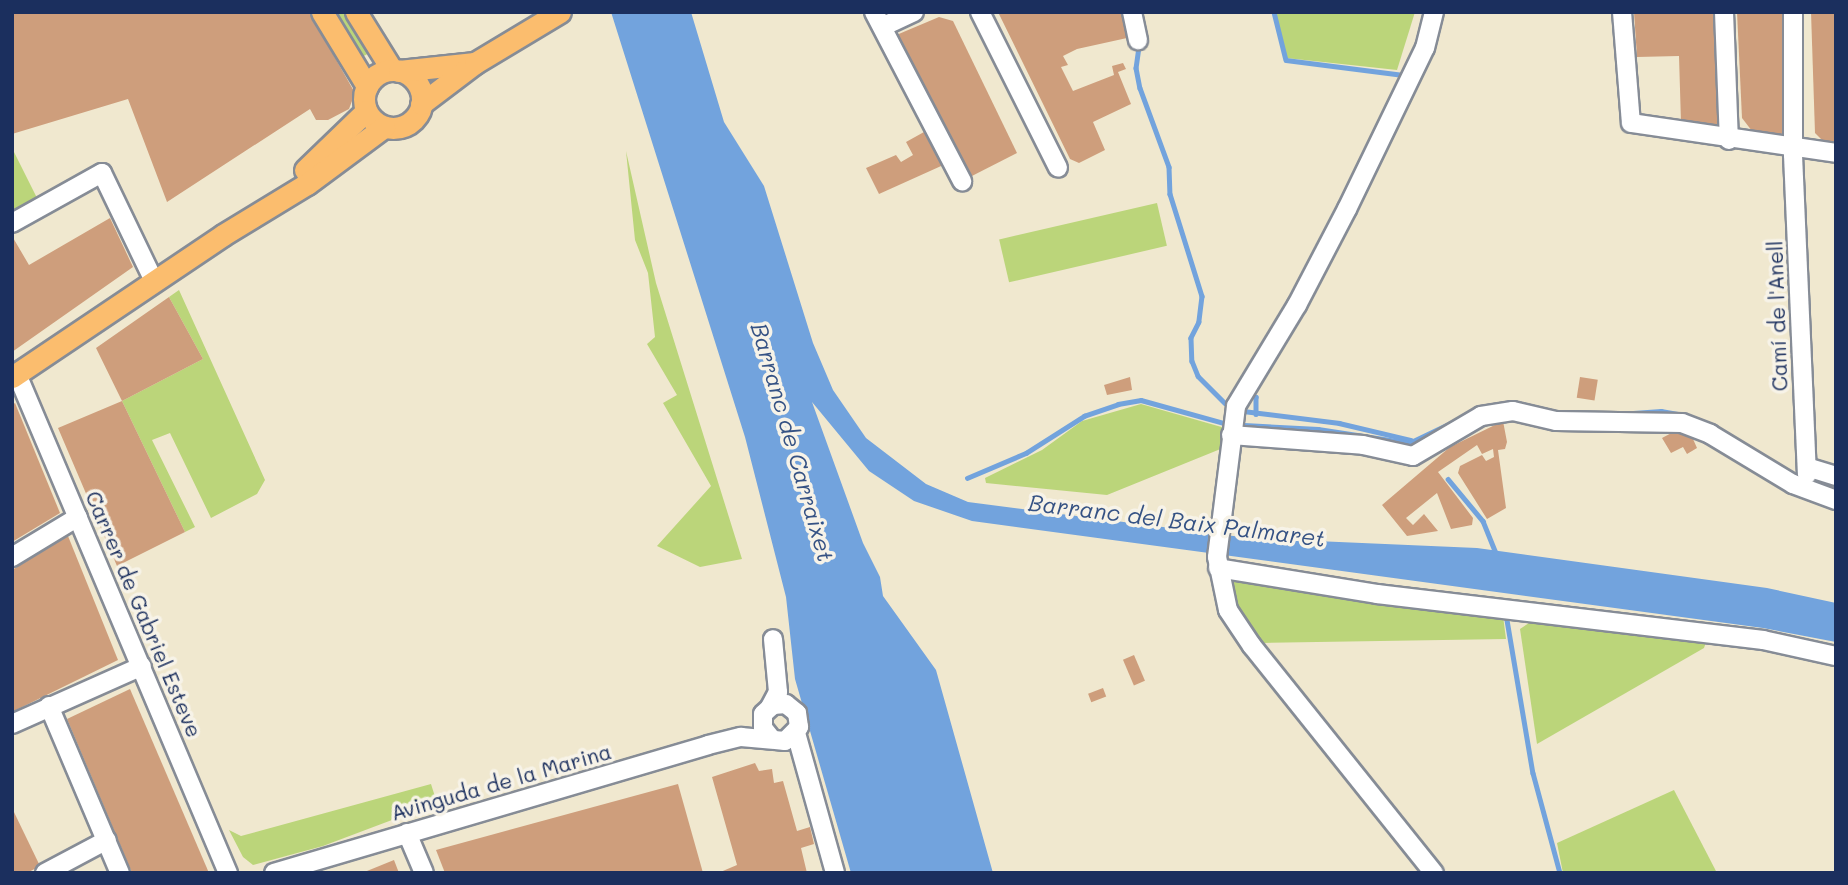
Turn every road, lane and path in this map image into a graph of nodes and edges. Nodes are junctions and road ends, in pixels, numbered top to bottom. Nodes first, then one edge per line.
1 (322, 12) edge
2 (356, 12) edge
3 (560, 12) edge
4 (914, 12) edge
5 (980, 12) edge
6 (1132, 12) edge
7 (1434, 12) edge
8 (1622, 12) edge
9 (1724, 12) edge
10 (1793, 12) edge
11 (879, 19) edge
12 (1138, 40) dead end
13 (475, 63) junction
14 (396, 71) junction
15 (367, 86) junction
16 (421, 104) junction
17 (366, 111) junction
18 (384, 127) junction
19 (1729, 140) junction
20 (1795, 151) junction
21 (1836, 153) edge
22 (1058, 168) dead end
23 (962, 181) dead end
24 (12, 223) edge
25 (223, 235) junction
26 (154, 281) junction
27 (15, 376) edge
28 (1231, 431) junction
29 (1836, 476) edge
30 (1836, 500) edge
31 (78, 517) junction
32 (12, 557) edge
33 (1218, 563) junction
34 (773, 639) dead end
35 (1836, 656) edge
36 (142, 667) junction
37 (778, 677) junction
38 (49, 706) junction
39 (791, 707) junction
40 (766, 713) junction
41 (12, 723) edge
42 (796, 733) junction
43 (741, 737) junction
44 (774, 739) junction
45 (805, 765) junction
46 (407, 833) junction
47 (107, 841) junction
48 (46, 873) edge
49 (120, 873) edge
50 (228, 873) edge
51 (274, 873) edge
52 (424, 873) edge
53 (835, 873) edge
54 (1434, 873) edge

1 - 15 main road
2 - 14 main road
3 - 13 main road
4 - 11 street
5 - 22 street
6 - 12 street
7 - 28 street
8 - 19 street
9 - 19 street
10 - 20 street, Camí de l'Anell
11 - 23 street
13 - 14 main road
13 - 16 main road
14 - 15 main road
14 - 16 main road
15 - 17 main road
16 - 18 main road
17 - 18 main road
17 - 25 main road
18 - 25 main road
19 - 20 street
20 - 21 street
20 - 29 street, Camí de l'Anell
24 - 26 street
25 - 26 main road
26 - 27 main road
27 - 31 street, Carrer de Gabriel Esteve
28 - 30 street
28 - 33 street
31 - 32 street
31 - 36 street, Carrer de Gabriel Esteve
33 - 35 street
33 - 54 street
34 - 37 street
36 - 38 street
36 - 50 street, Carrer de Gabriel Esteve
37 - 39 street
37 - 40 street
38 - 41 street
38 - 47 street
39 - 40 street
39 - 42 street
40 - 43 street, Avinguda de la Marina
40 - 44 street
42 - 44 street
42 - 45 street
43 - 44 street, Avinguda de la Marina
43 - 46 street, Avinguda de la Marina
44 - 45 street
45 - 53 street
46 - 51 street, Avinguda de la Marina
46 - 52 street
47 - 48 street
47 - 49 street

